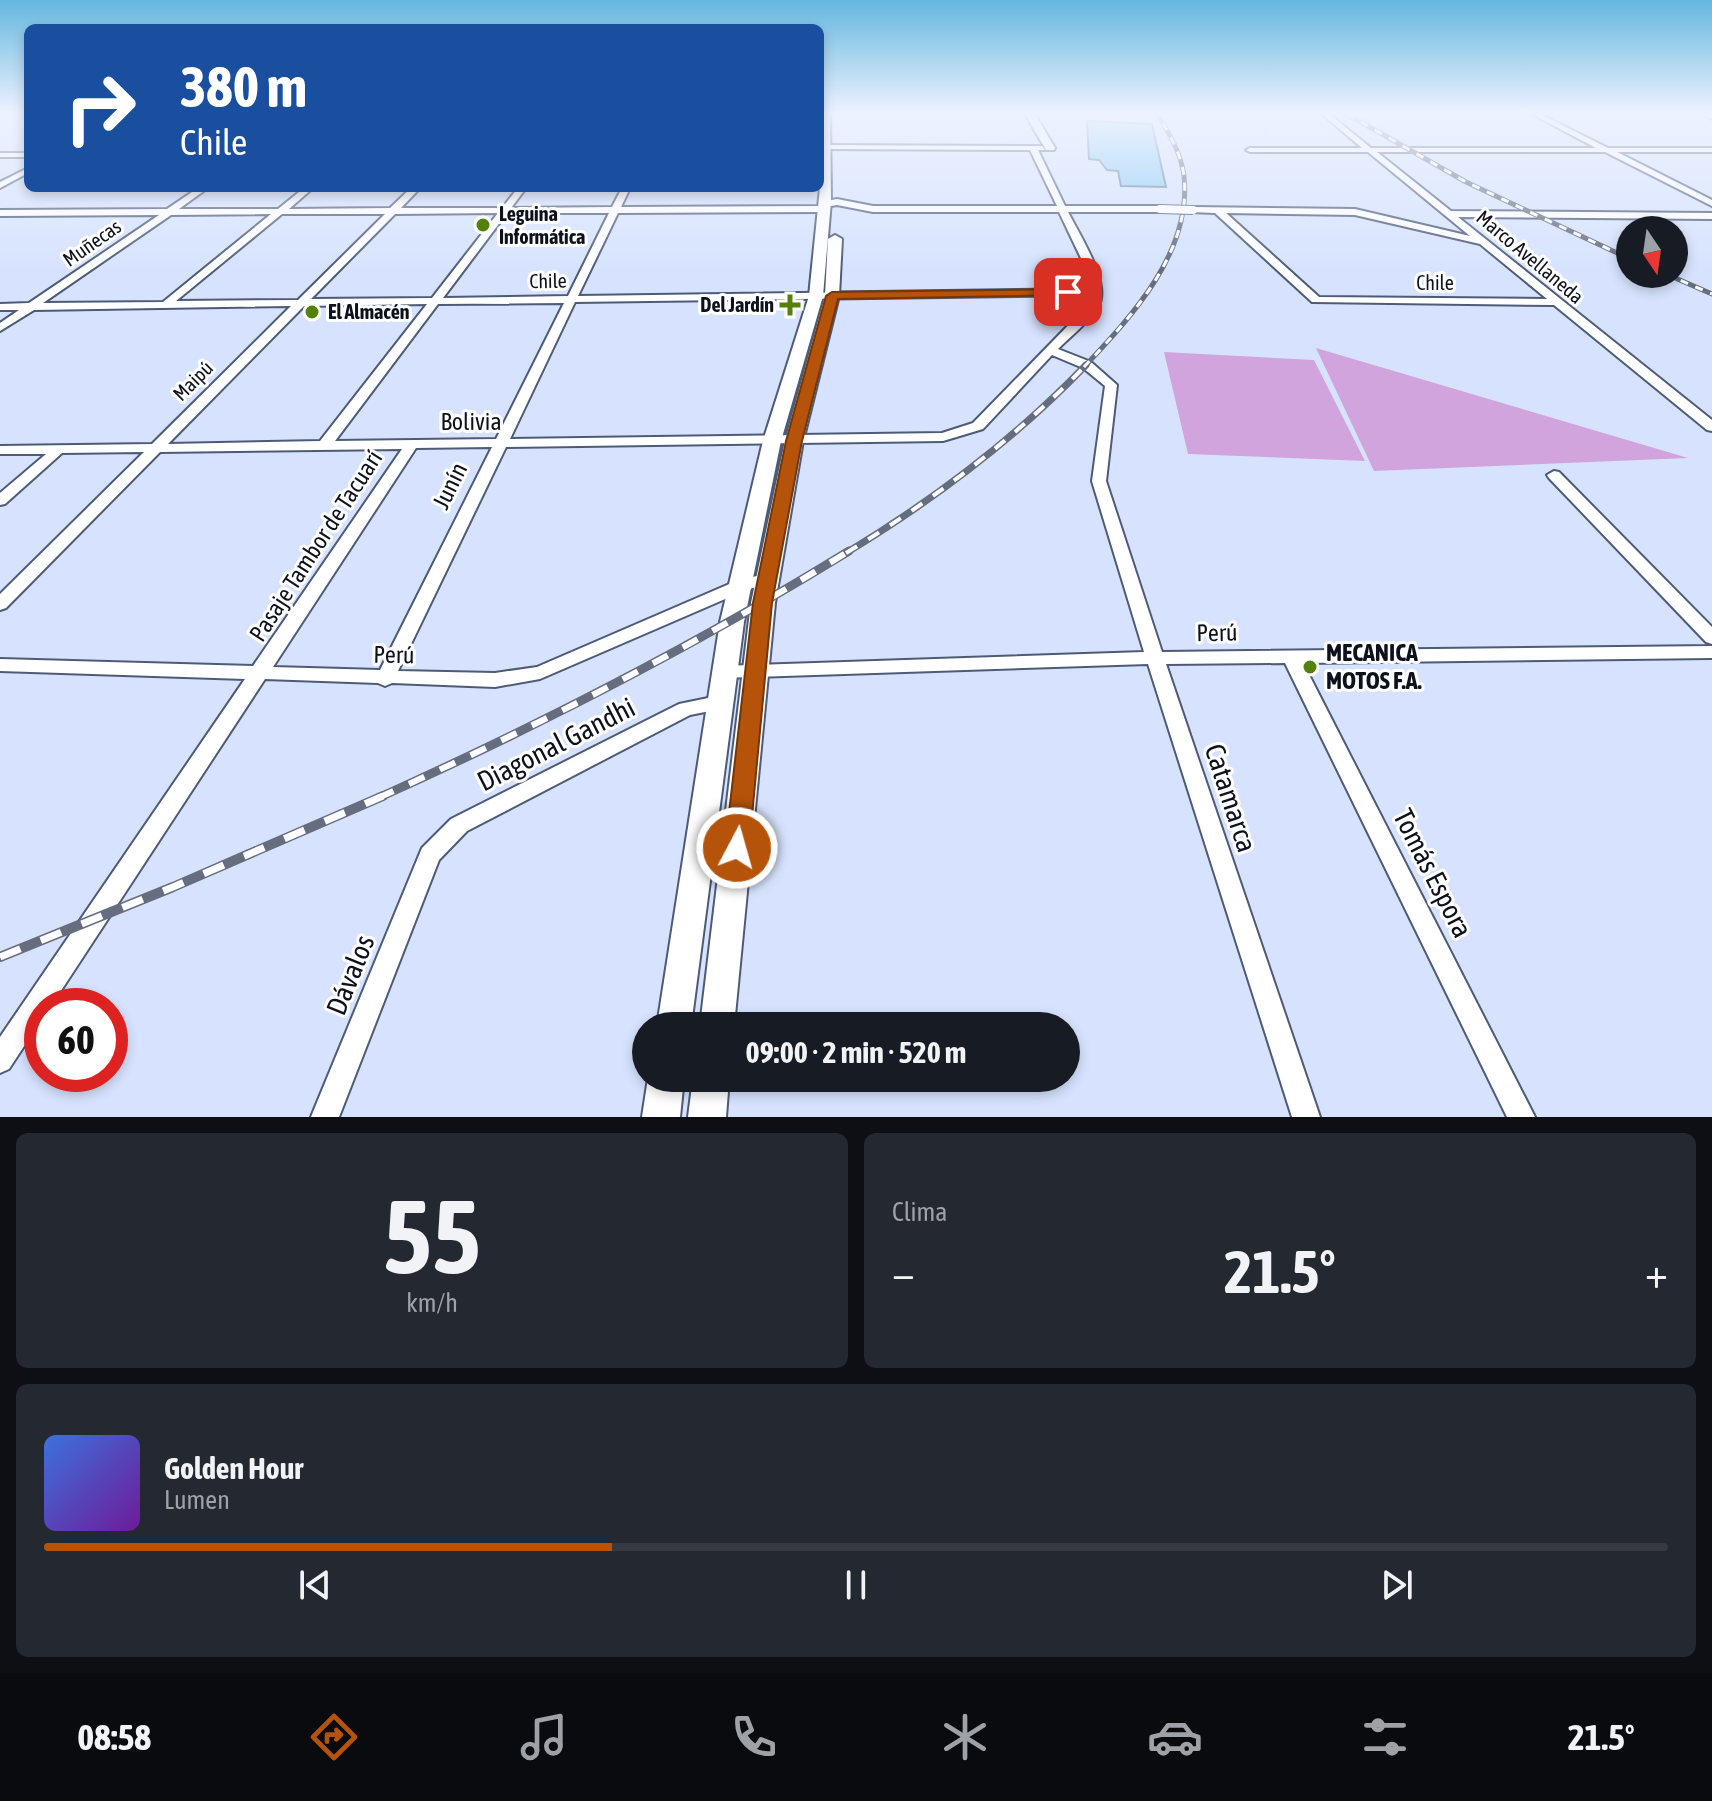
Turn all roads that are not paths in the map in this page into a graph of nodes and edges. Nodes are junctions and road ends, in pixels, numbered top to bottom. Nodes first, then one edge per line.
1 (827, 166) edge
2 (1042, 166) edge
3 (1390, 166) edge
4 (1640, 166) edge
5 (24, 172) edge
6 (0, 185) edge
7 (198, 192) edge
8 (304, 192) edge
9 (412, 192) edge
10 (519, 192) edge
11 (624, 192) edge
12 (1712, 203) edge
13 (828, 205) junction
14 (1063, 209) junction
15 (615, 210) junction
16 (1217, 210) junction
17 (393, 211) junction
18 (505, 211) junction
19 (168, 212) junction
20 (279, 212) junction
21 (0, 213) edge
22 (1450, 214) junction
23 (1712, 216) edge
24 (1480, 241) junction
25 (1097, 292) junction
26 (824, 296) junction
27 (570, 299) junction
28 (435, 301) junction
29 (300, 302) junction
30 (1553, 302) junction
31 (165, 305) junction
32 (0, 307) edge
33 (30, 307) junction
34 (0, 328) edge
35 (1050, 350) junction
36 (1712, 427) edge
37 (772, 441) junction
38 (794, 441) junction
39 (412, 444) junction
40 (499, 444) junction
41 (324, 446) junction
42 (154, 448) junction
43 (0, 450) edge
44 (58, 450) junction
45 (1554, 475) dead end
46 (0, 501) edge
47 (754, 582) junction
48 (0, 604) edge
49 (1712, 638) edge
50 (1712, 652) edge
51 (1291, 656) junction
52 (1155, 658) junction
53 (0, 665) edge
54 (757, 669) junction
55 (722, 672) junction
56 (260, 675) junction
57 (385, 679) junction
58 (718, 703) junction
59 (430, 855) joint
60 (676, 1012) edge
61 (719, 1012) edge
62 (0, 1060) edge
63 (664, 1092) edge
64 (710, 1092) edge
65 (325, 1117) edge
66 (661, 1117) edge
67 (707, 1117) edge
68 (1306, 1117) edge
69 (1521, 1117) edge

1 - 13 main road
2 - 14 street
3 - 22 street, Marco Avellaneda
4 - 12 street
5 - 6 street
7 - 19 street, Muñecas
8 - 20 street
9 - 17 street, Maipú
10 - 18 street, Pasaje Tambor de Tacuarí
11 - 15 street, Junín
13 - 14 street
13 - 15 street
13 - 26 main road
14 - 16 street, bridge
14 - 25 street
15 - 18 street
15 - 27 street, Junín
16 - 24 street
16 - 30 street, Chile
17 - 18 street
17 - 20 street
17 - 29 street, Maipú
18 - 28 street, Pasaje Tambor de Tacuarí
19 - 20 street
19 - 21 street
19 - 33 street, Muñecas
20 - 31 street
22 - 23 street
22 - 24 street, Marco Avellaneda
24 - 30 street, Marco Avellaneda
25 - 26 street, Chile
25 - 35 street
26 - 27 street, Chile
26 - 37 main road
26 - 38 main road
27 - 28 street, Chile
27 - 40 street, Junín
28 - 29 street, Chile
28 - 41 street, Pasaje Tambor de Tacuarí
29 - 31 street, Chile
29 - 42 street, Maipú
30 - 36 street, Marco Avellaneda
31 - 33 street, Chile
32 - 33 street, Chile
33 - 34 street, Muñecas
35 - 38 street, Bolivia
35 - 52 street, Catamarca
37 - 38 street, Bolivia
37 - 40 street, Bolivia
37 - 47 main road
38 - 47 main road
39 - 40 street, Bolivia
39 - 41 street, Bolivia
39 - 56 street, Pasaje Tambor de Tacuarí
40 - 57 street, Junín
41 - 42 street, Bolivia
42 - 44 street, Bolivia
42 - 48 street, Maipú
43 - 44 street, Bolivia
44 - 46 street
45 - 49 street
47 - 54 main road
47 - 55 main road
47 - 57 street, Perú
50 - 51 street, Perú
51 - 52 street, Perú
51 - 69 street, Tomás Espora
52 - 54 street, Perú
52 - 68 street, Catamarca
53 - 56 street, Perú
54 - 55 street, Perú
54 - 61 main road
55 - 58 main road
56 - 57 street, Perú
56 - 62 street
58 - 59 street, Diagonal Gandhi
58 - 60 main road
59 - 65 street, Dávalos
63 - 66 main road
64 - 67 main road

